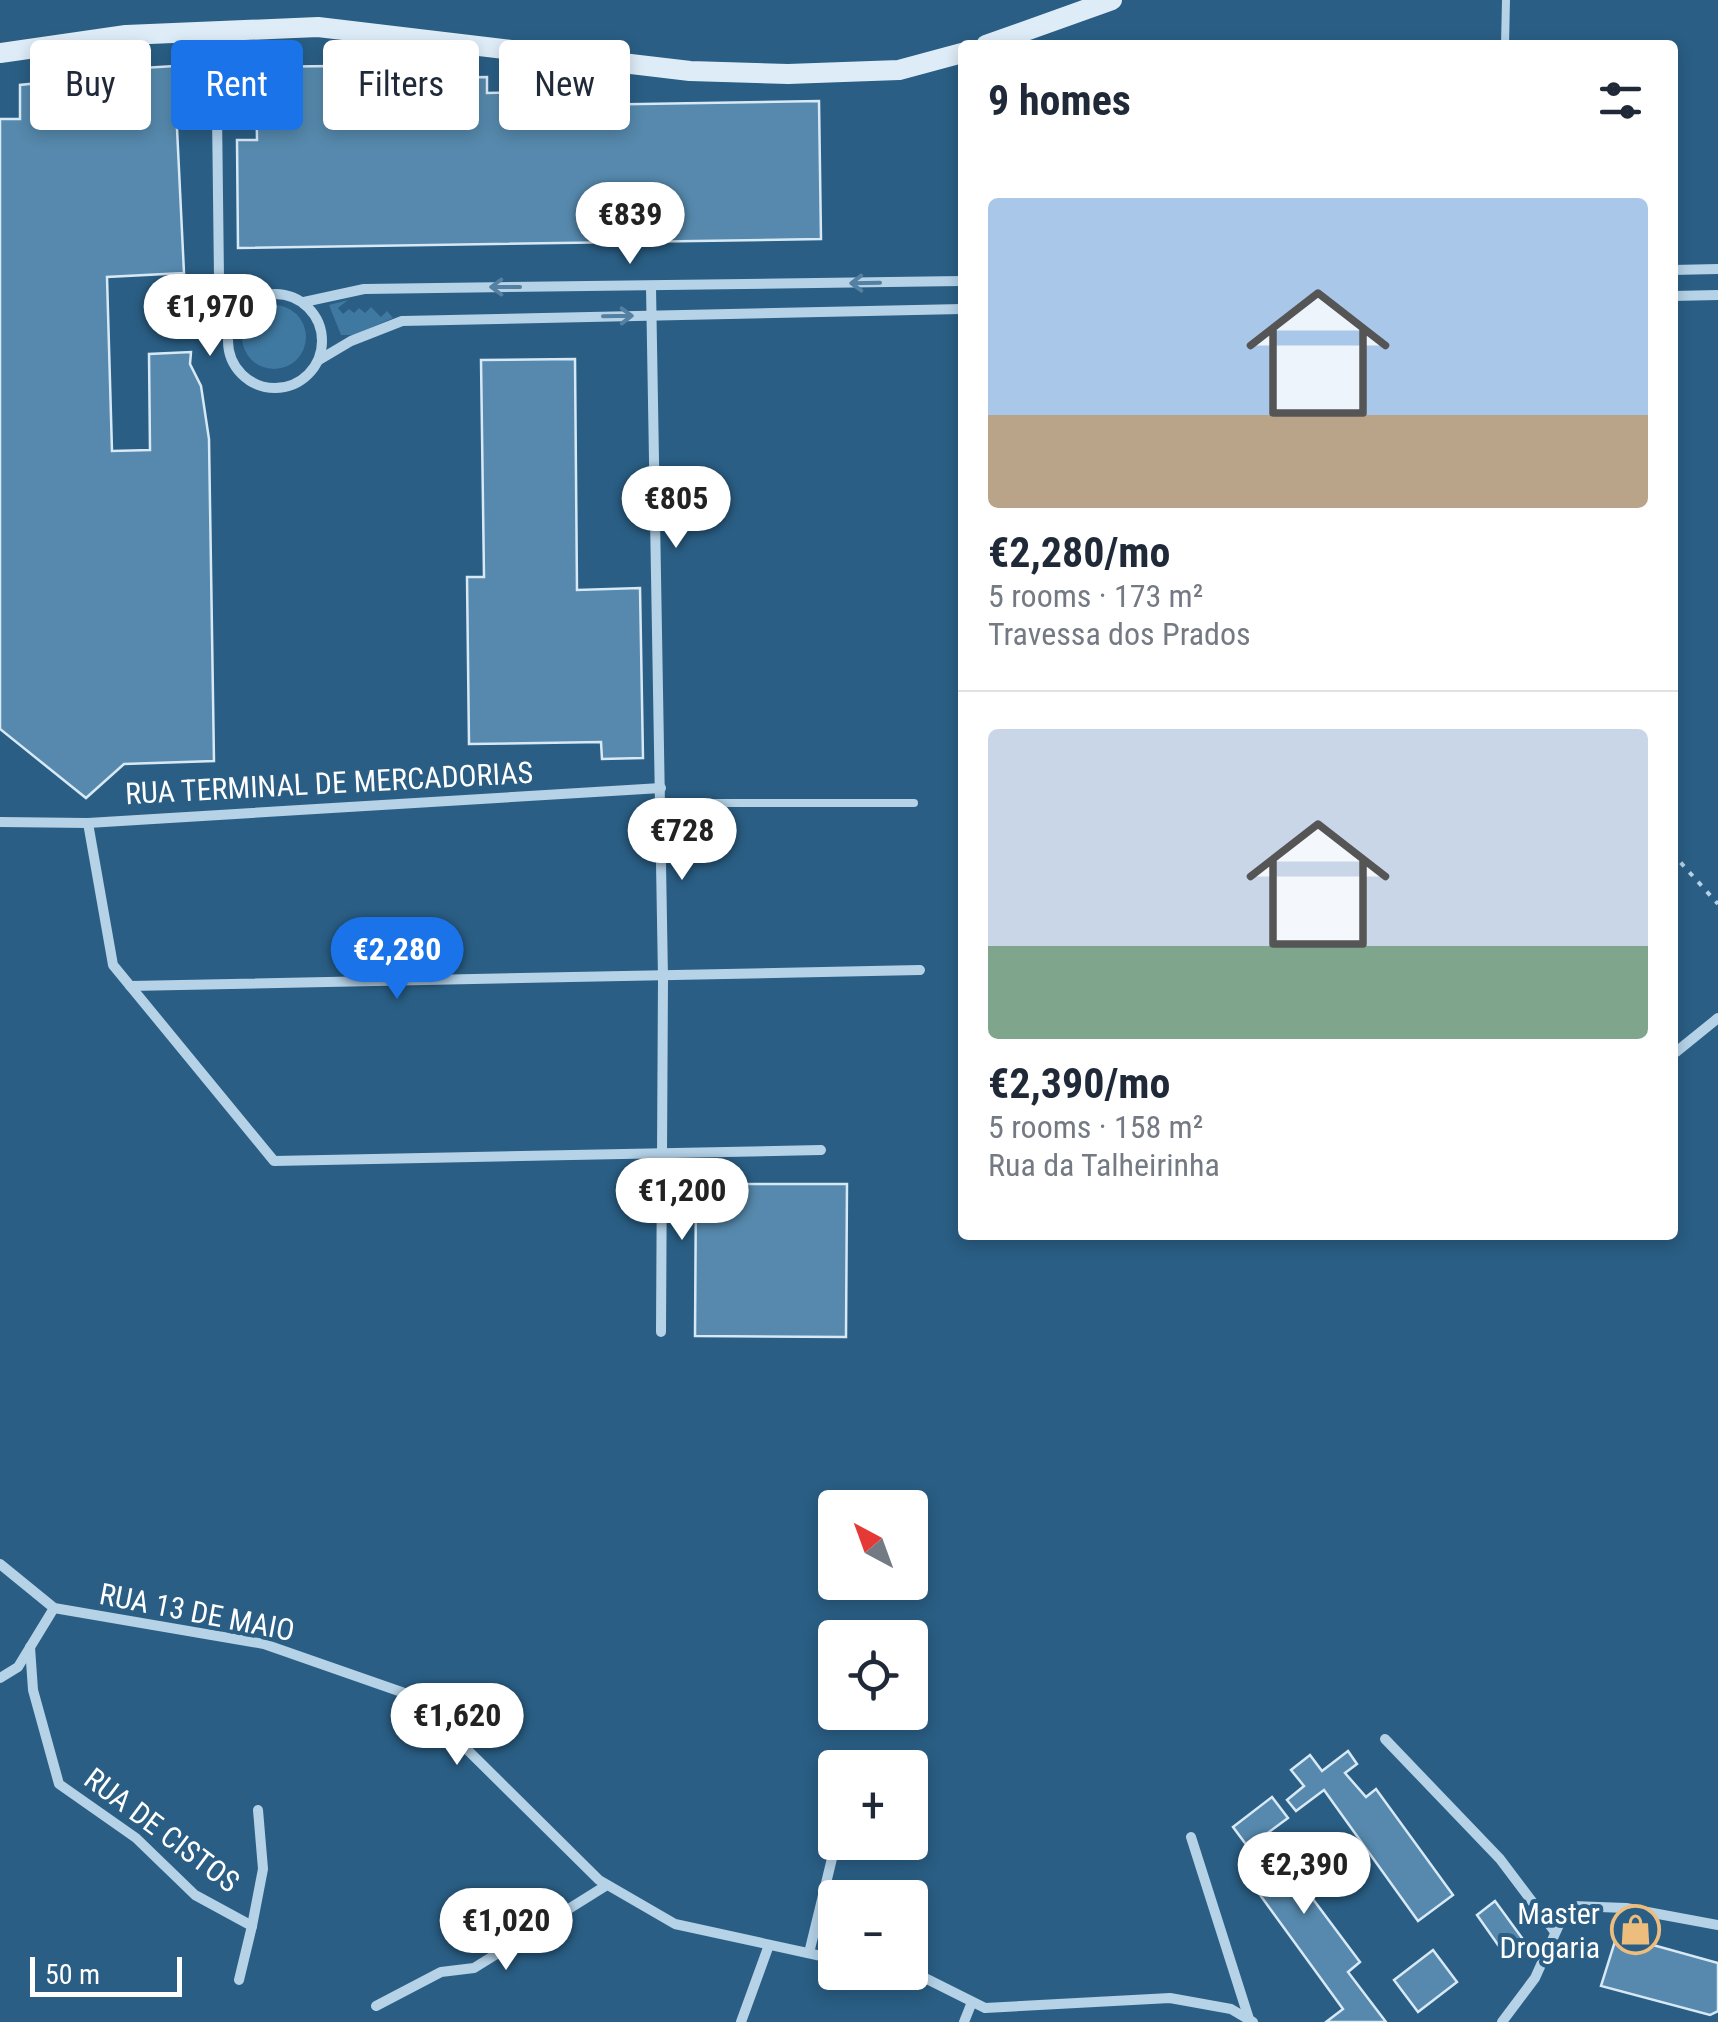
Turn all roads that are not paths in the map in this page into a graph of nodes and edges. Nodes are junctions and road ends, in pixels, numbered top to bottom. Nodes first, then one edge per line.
1 (1112, 0) edge
2 (1506, 0) edge
3 (216, 30) junction
4 (1000, 40) edge
5 (1505, 40) edge
6 (0, 53) edge
7 (958, 55) edge
8 (1718, 269) edge
9 (1678, 270) edge
10 (958, 281) edge
11 (650, 287) junction
12 (1718, 295) edge
13 (1678, 296) edge
14 (304, 302) junction
15 (958, 309) edge
16 (651, 315) junction
17 (232, 322) junction
18 (320, 360) junction
19 (660, 788) junction
20 (661, 803) junction
21 (914, 803) dead end
22 (0, 822) edge
23 (88, 823) junction
24 (920, 970) dead end
25 (663, 978) junction
26 (130, 986) junction
27 (1718, 1018) edge
28 (1678, 1050) edge
29 (821, 1150) dead end
30 (663, 1154) junction
31 (660, 1332) dead end
32 (0, 1564) edge
33 (54, 1608) junction
34 (30, 1647) junction
35 (0, 1678) edge
36 (1384, 1738) dead end
37 (258, 1810) dead end
38 (1191, 1837) dead end
39 (832, 1860) edge
40 (607, 1884) junction
41 (1718, 1925) edge
42 (252, 1926) junction
43 (1555, 1932) junction
44 (768, 1944) junction
45 (809, 1953) junction
46 (818, 1955) edge
47 (239, 1980) dead end
48 (928, 1980) edge
49 (972, 2002) junction
50 (376, 2006) dead end
51 (1251, 2020) edge
52 (741, 2022) edge
53 (964, 2022) edge
54 (1502, 2022) edge

1 - 4 street
2 - 5 lane
3 - 6 street
3 - 7 street
3 - 17 street
8 - 9 street
10 -> 11 street
11 -> 14 street
11 - 16 street
12 - 13 street
14 - 17 street
14 - 18 street
15 - 16 street
18 -> 16 street
16 - 19 street
17 - 18 street
19 - 20 street
19 - 23 street, RUA TERMINAL DE MERCADORIAS
20 - 21 lane
20 - 25 street
22 - 23 street, RUA TERMINAL DE MERCADORIAS
23 - 26 street
24 - 25 street
25 - 26 street
25 - 30 street
26 - 30 street
27 - 28 street
29 - 30 street
30 - 31 street
32 - 33 street
33 - 34 street
33 - 40 street, RUA 13 DE MAIO
34 - 35 street
34 - 42 street, RUA DE CISTOS
36 - 43 street
37 - 42 street, RUA DE CISTOS
38 - 51 street
39 - 45 street
40 - 44 street, RUA 13 DE MAIO
40 - 50 street
41 - 43 street
42 - 47 street, RUA DE CISTOS
43 - 54 street
44 - 45 street, RUA 13 DE MAIO
44 - 52 street
45 - 46 street, RUA 13 DE MAIO
48 - 49 street
49 - 51 street
49 - 53 street

